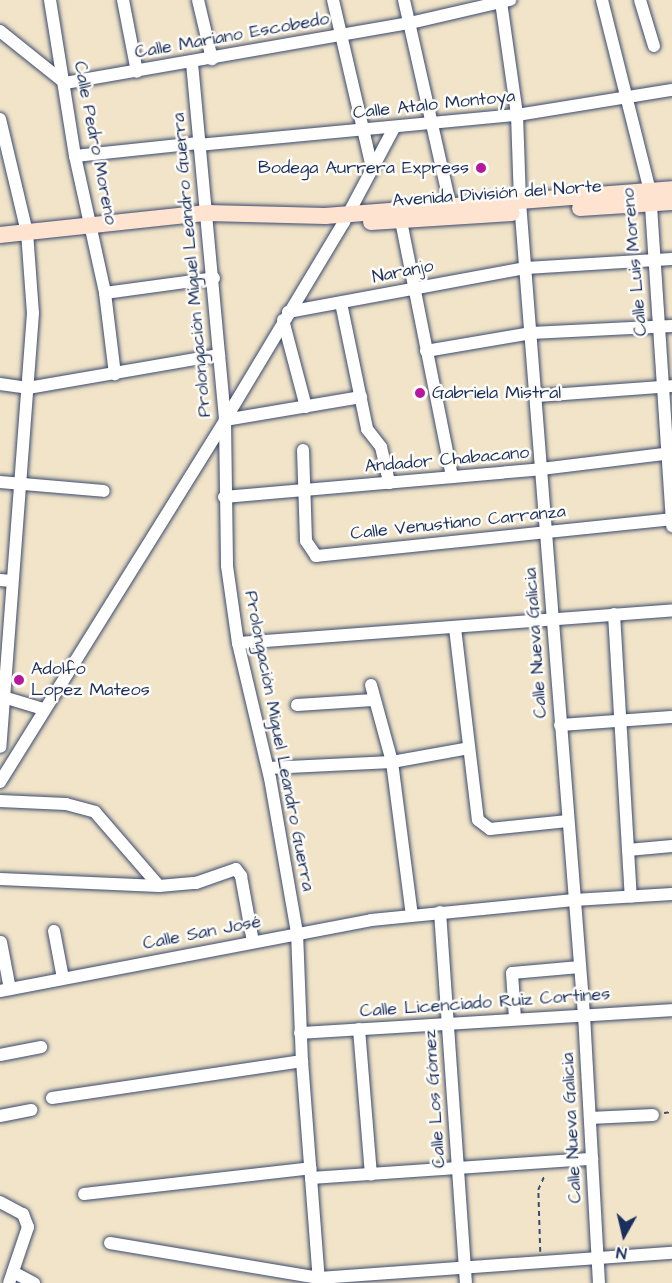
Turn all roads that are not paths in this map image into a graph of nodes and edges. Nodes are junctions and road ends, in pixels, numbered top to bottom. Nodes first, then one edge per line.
1 (50, 0) edge
2 (123, 0) edge
3 (198, 0) edge
4 (333, 0) edge
5 (404, 0) edge
6 (602, 0) edge
7 (640, 0) edge
8 (506, 1) edge
9 (410, 23) junction
10 (0, 31) edge
11 (341, 34) junction
12 (654, 46) dead end
13 (212, 59) junction
14 (192, 63) junction
15 (137, 72) junction
16 (65, 83) junction
17 (672, 90) edge
18 (626, 99) junction
19 (517, 115) junction
20 (0, 120) edge
21 (433, 123) junction
22 (393, 128) junction
23 (366, 131) junction
24 (198, 144) junction
25 (75, 156) junction
26 (372, 167) junction
27 (672, 189) edge
28 (649, 198) junction
29 (672, 202) edge
30 (521, 207) junction
31 (451, 211) junction
32 (207, 213) junction
33 (346, 218) junction
34 (401, 221) junction
35 (92, 224) junction
36 (27, 232) junction
37 (0, 235) edge
38 (672, 259) edge
39 (655, 260) junction
40 (526, 268) junction
41 (214, 278) junction
42 (413, 287) junction
43 (105, 293) junction
44 (341, 303) junction
45 (285, 316) junction
46 (666, 327) edge
47 (531, 333) junction
48 (426, 351) junction
49 (219, 355) junction
50 (115, 374) junction
51 (0, 384) edge
52 (668, 386) edge
53 (28, 388) junction
54 (537, 396) junction
55 (361, 397) junction
56 (306, 406) junction
57 (225, 420) junction
58 (303, 450) dead end
59 (670, 453) edge
60 (541, 469) junction
61 (452, 477) junction
62 (0, 482) edge
63 (389, 483) junction
64 (18, 484) junction
65 (104, 491) dead end
66 (306, 491) junction
67 (224, 497) junction
68 (672, 519) edge
69 (672, 526) edge
70 (545, 531) junction
71 (6, 580) edge
72 (672, 610) edge
73 (614, 614) junction
74 (552, 620) junction
75 (455, 628) junction
76 (238, 644) junction
77 (3, 661) edge
78 (370, 685) dead end
79 (2, 696) edge
80 (374, 700) junction
81 (297, 705) dead end
82 (43, 709) junction
83 (672, 717) edge
84 (619, 719) junction
85 (560, 725) junction
86 (0, 747) edge
87 (469, 748) junction
88 (392, 762) junction
89 (268, 768) junction
90 (0, 782) edge
91 (0, 801) edge
92 (568, 821) junction
93 (672, 846) edge
94 (628, 850) junction
95 (0, 879) edge
96 (159, 885) junction
97 (672, 894) edge
98 (631, 896) junction
99 (574, 900) junction
100 (440, 912) junction
101 (412, 915) junction
102 (54, 931) dead end
103 (297, 932) junction
104 (1, 942) edge
105 (253, 942) junction
106 (580, 968) junction
107 (63, 978) junction
108 (5, 990) edge
109 (672, 1010) edge
110 (584, 1015) junction
111 (515, 1019) junction
112 (448, 1023) junction
113 (359, 1029) junction
114 (300, 1033) junction
115 (40, 1047) dead end
116 (0, 1055) edge
117 (302, 1061) junction
118 (52, 1098) dead end
119 (32, 1110) dead end
120 (653, 1115) dead end
121 (0, 1116) edge
122 (590, 1118) junction
123 (592, 1160) junction
124 (458, 1169) junction
125 (311, 1173) junction
126 (370, 1175) junction
127 (84, 1194) dead end
128 (0, 1202) edge
129 (110, 1243) dead end
130 (672, 1253) edge
131 (598, 1257) junction
132 (465, 1268) junction
133 (11, 1277) edge
134 (319, 1281) edge
135 (34, 1283) edge
136 (466, 1283) edge
137 (599, 1283) edge

1 - 16 street, Calle Pedro Moreno
2 - 15 street
3 - 13 street
4 - 11 street
5 - 9 street
6 - 18 street, Calle Luis Moreno
7 - 12 street
8 - 9 street, Calle Mariano Escobedo
8 - 19 street, Calle Nueva Galicia
9 - 11 street, Calle Mariano Escobedo
9 - 21 street
10 - 16 street
11 - 13 street, Calle Mariano Escobedo
11 - 23 street
13 - 14 street, Calle Mariano Escobedo
14 - 15 street, Calle Mariano Escobedo
14 - 24 street, Prolongación Miguel Leandro Guerra
15 - 16 street, Calle Mariano Escobedo
16 - 25 street, Calle Pedro Moreno
17 - 18 street, Calle Atalo Montoya
18 - 19 street, Calle Atalo Montoya
18 - 28 street, Calle Luis Moreno
19 - 21 street, Calle Atalo Montoya
19 - 30 street, Calle Nueva Galicia
20 - 36 street
21 - 22 street, Calle Atalo Montoya
21 - 31 street
22 - 23 street, Calle Atalo Montoya
22 - 26 street
23 - 24 street, Calle Atalo Montoya
23 - 26 street
24 - 25 street, Calle Atalo Montoya
24 - 32 street, Prolongación Miguel Leandro Guerra
25 - 35 street, Calle Pedro Moreno
26 - 33 street
27 - 28 street, Avenida División del Norte
28 - 29 street, Avenida División del Norte
28 - 30 street, Avenida División del Norte
28 - 39 street, Calle Luis Moreno
30 - 31 street, Avenida División del Norte
30 - 40 street, Calle Nueva Galicia
31 - 33 street, Avenida División del Norte
31 - 34 street, Avenida División del Norte
32 - 33 street, Avenida División del Norte
32 - 35 street, Avenida División del Norte
32 - 41 street, Prolongación Miguel Leandro Guerra
33 - 34 street, Avenida División del Norte
33 - 45 street
34 - 42 street
35 - 36 street, Avenida División del Norte
35 - 43 street, Calle Pedro Moreno
36 - 37 street, Avenida División del Norte
36 - 53 street
38 - 39 street, Naranjo
39 - 40 street, Naranjo
39 - 46 street, Calle Luis Moreno
40 - 42 street, Naranjo
40 - 47 street, Calle Nueva Galicia
41 - 43 street
41 - 49 street, Prolongación Miguel Leandro Guerra
42 - 44 street, Naranjo
42 - 48 street
43 - 50 street, Calle Pedro Moreno
44 - 45 street, Naranjo
44 - 55 street
45 - 56 street
45 - 57 street
46 - 47 street
46 - 52 street, Calle Luis Moreno
47 - 48 street
47 - 54 street, Calle Nueva Galicia
48 - 61 street
49 - 50 street
49 - 57 street, Prolongación Miguel Leandro Guerra
50 - 53 street
51 - 53 street
52 - 54 street
52 - 59 street, Calle Luis Moreno
53 - 64 street
54 - 60 street, Calle Nueva Galicia
55 - 56 street
55 - 63 street
56 - 57 street
57 - 67 street, Prolongación Miguel Leandro Guerra
57 - 82 street
58 - 66 street
59 - 60 street, Andador Chabacano
59 - 68 street, Calle Luis Moreno
60 - 61 street, Andador Chabacano
60 - 70 street, Calle Nueva Galicia
61 - 63 street, Andador Chabacano
62 - 64 street
63 - 66 street, Andador Chabacano
64 - 65 street
64 - 71 street
66 - 67 street, Andador Chabacano
66 - 70 street, Calle Venustiano Carranza
67 - 76 street, Prolongación Miguel Leandro Guerra
68 - 69 street, Calle Luis Moreno
68 - 70 street, Calle Venustiano Carranza
70 - 74 street, Calle Nueva Galicia
71 - 77 street
72 - 73 street
73 - 74 street
73 - 84 street
74 - 75 street
74 - 85 street, Calle Nueva Galicia
75 - 76 street
75 - 87 street
76 - 89 street, Prolongación Miguel Leandro Guerra
77 - 79 street
78 - 80 street
79 - 82 street
79 - 86 street
80 - 81 street
80 - 88 street
82 - 90 street
83 - 84 street
84 - 85 street
84 - 94 street
85 - 92 street, Calle Nueva Galicia
87 - 88 street
87 - 92 street
88 - 89 street
88 - 101 street
89 - 103 street, Prolongación Miguel Leandro Guerra
91 - 96 street
92 - 99 street, Calle Nueva Galicia
93 - 94 street
94 - 98 street
95 - 96 street
96 - 105 street
97 - 98 street, Calle San José
98 - 99 street, Calle San José
99 - 100 street, Calle San José
99 - 106 street, Calle Nueva Galicia
100 - 101 street, Calle San José
100 - 112 street, Calle Los Gómez
101 - 103 street, Calle San José
102 - 107 street
103 - 105 street, Calle San José
103 - 114 street, Prolongación Miguel Leandro Guerra
104 - 108 street
105 - 107 street, Calle San José
106 - 110 street, Calle Nueva Galicia
106 - 111 street
107 - 108 street, Calle San José
109 - 110 street, Calle Licenciado Ruiz Cortines
110 - 111 street, Calle Licenciado Ruiz Cortines
110 - 122 street, Calle Nueva Galicia
111 - 112 street, Calle Licenciado Ruiz Cortines
112 - 113 street, Calle Licenciado Ruiz Cortines
112 - 124 street, Calle Los Gómez
113 - 114 street, Calle Licenciado Ruiz Cortines
113 - 126 street
114 - 117 street, Prolongación Miguel Leandro Guerra
115 - 116 street
117 - 118 street
117 - 125 street, Prolongación Miguel Leandro Guerra
119 - 121 street
120 - 122 street
122 - 123 street, Calle Nueva Galicia
123 - 124 street
123 - 131 street, Calle Nueva Galicia
124 - 126 street
124 - 132 street, Calle Los Gómez
125 - 126 street
125 - 127 street
125 - 134 street, Prolongación Miguel Leandro Guerra
128 - 133 street
129 - 134 street
130 - 131 street
131 - 132 street
131 - 137 street, Calle Nueva Galicia
132 - 134 street
132 - 136 street, Calle Los Gómez
133 - 135 street

